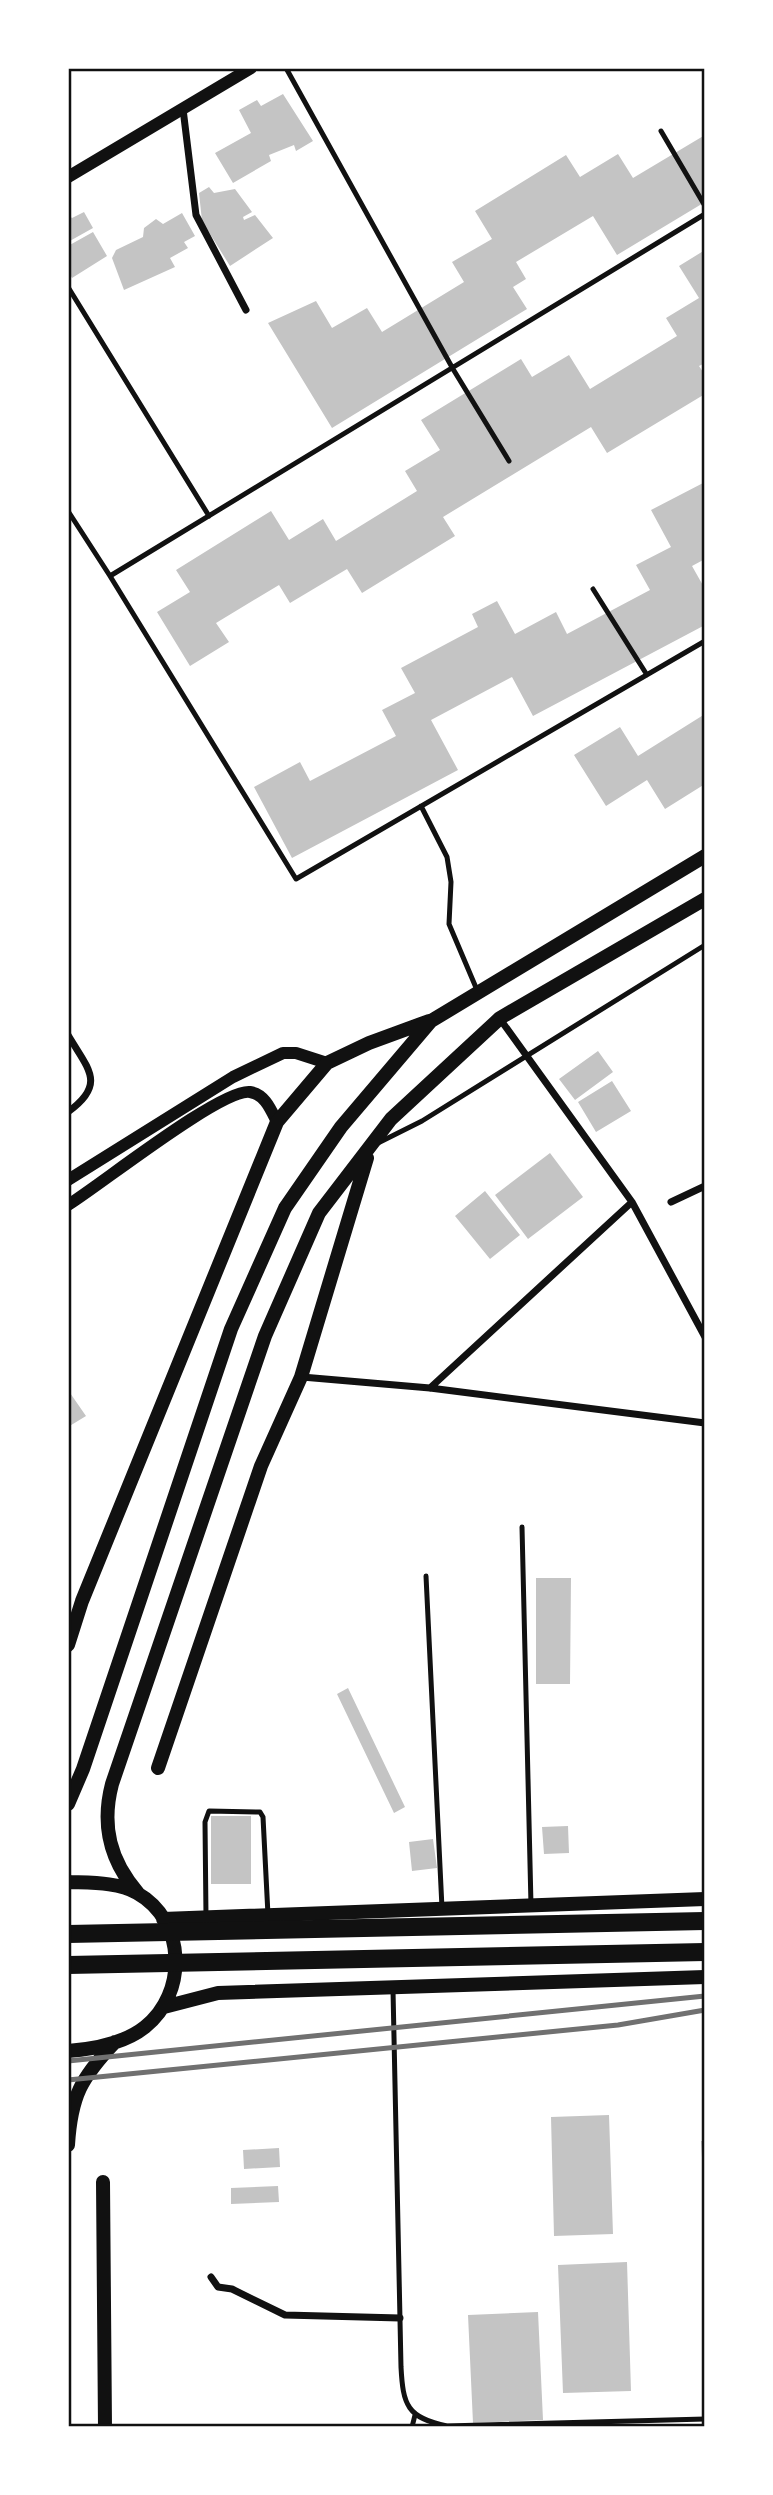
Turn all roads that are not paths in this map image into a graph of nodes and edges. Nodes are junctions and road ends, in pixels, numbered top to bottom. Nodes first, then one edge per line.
1 (251, 68) edge
2 (286, 68) edge
3 (183, 109) junction
4 (661, 131) dead end
5 (68, 177) edge
6 (705, 206) edge
7 (705, 214) edge
8 (68, 287) edge
9 (246, 310) dead end
10 (453, 369) junction
11 (509, 461) dead end
12 (68, 511) edge
13 (209, 516) junction
14 (110, 576) junction
15 (593, 589) dead end
16 (705, 641) edge
17 (647, 675) junction
18 (421, 806) junction
19 (705, 856) edge
20 (705, 899) edge
21 (705, 945) edge
22 (478, 992) junction
23 (500, 1018) junction
24 (431, 1021) junction
25 (68, 1035) edge
26 (526, 1054) junction
27 (327, 1063) junction
28 (233, 1077) junction
29 (240, 1093) junction
30 (68, 1112) edge
31 (277, 1122) junction
32 (370, 1147) junction
33 (68, 1180) edge
34 (705, 1186) edge
35 (632, 1202) junction
36 (671, 1202) dead end
37 (68, 1205) edge
38 (705, 1337) edge
39 (301, 1377) junction
40 (430, 1388) junction
41 (705, 1423) edge
42 (522, 1527) dead end
43 (426, 1576) dead end
44 (68, 1645) edge
45 (158, 1768) dead end
46 (68, 1804) edge
47 (68, 1882) edge
48 (138, 1893) junction
49 (705, 1899) edge
50 (531, 1905) junction
51 (442, 1908) junction
52 (268, 1915) junction
53 (206, 1917) junction
54 (163, 1919) junction
55 (705, 1921) edge
56 (68, 1934) edge
57 (705, 1952) edge
58 (68, 1965) edge
59 (705, 1977) edge
60 (393, 1987) junction
61 (164, 2007) junction
62 (116, 2041) junction
63 (68, 2051) edge
64 (68, 2145) edge
65 (103, 2182) dead end
66 (211, 2277) dead end
67 (400, 2318) junction
68 (415, 2415) junction
69 (705, 2420) edge
70 (105, 2427) edge
71 (412, 2427) edge

1 - 3 street
2 - 10 lane
3 - 5 street
3 - 9 street
4 - 6 lane
7 - 10 lane
8 - 13 lane
10 - 11 lane
10 - 13 lane
12 - 14 lane
13 - 14 lane
14 - 18 lane
15 - 17 lane
16 - 17 lane
17 - 18 lane
18 - 22 lane
19 - 22 main road
20 - 23 main road
21 - 26 lane
22 - 24 main road
23 - 26 street
23 - 32 main road
24 - 27 main road
24 - 46 main road
25 - 30 street
26 - 32 lane
26 - 35 street
27 - 28 street
27 - 31 main road
28 - 29 street
28 - 33 street
29 - 31 street
29 - 37 street
31 - 44 main road
32 - 39 main road
32 - 48 main road
34 - 36 street
35 - 38 street
35 - 40 street
39 - 40 street
39 - 45 main road
40 - 41 street
42 - 50 lane
43 - 51 lane
47 - 48 main road
48 - 54 main road
49 - 50 main road
50 - 51 main road
51 - 52 main road
52 - 53 main road
52 - 53 lane
53 - 54 main road
54 - 61 main road
55 - 56 highway
57 - 58 highway
59 - 60 main road
60 - 61 main road
60 - 67 lane
61 - 62 main road
62 - 63 main road
62 - 64 main road
65 - 70 main road
66 - 67 street
67 - 68 lane
68 - 69 lane
68 - 71 lane

